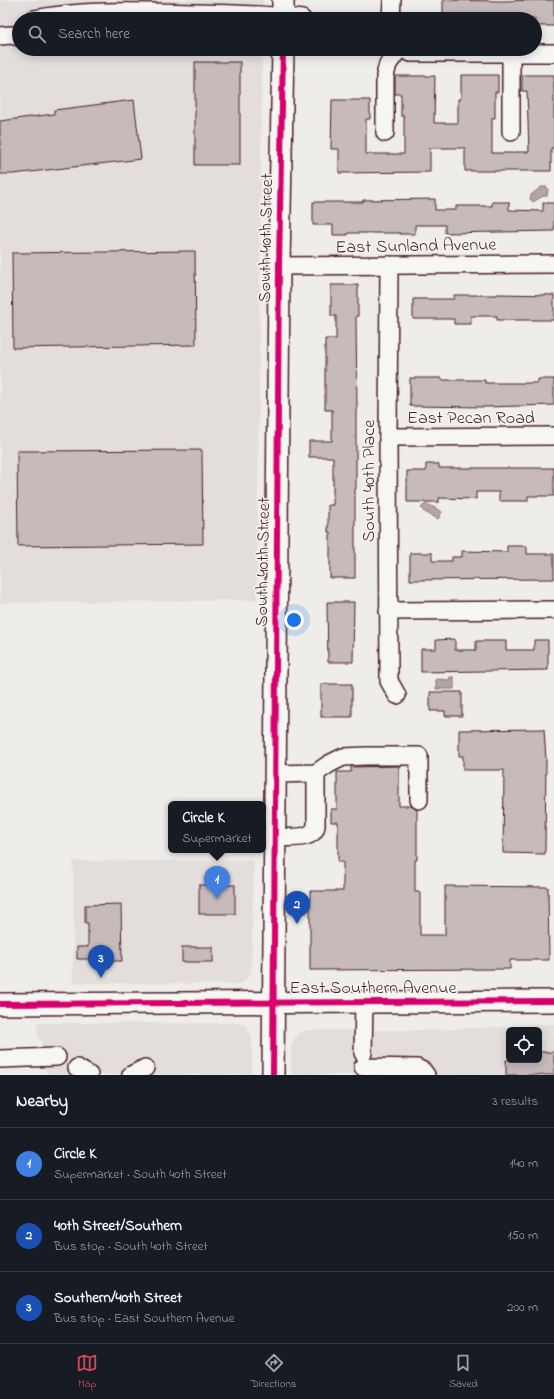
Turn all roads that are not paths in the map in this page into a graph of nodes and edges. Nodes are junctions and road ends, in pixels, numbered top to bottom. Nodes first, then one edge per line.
1 (392, 0) edge
2 (391, 12) edge
3 (542, 53) edge
4 (554, 53) edge
5 (283, 56) edge
6 (394, 56) edge
7 (511, 56) edge
8 (511, 132) dead end
9 (385, 133) dead end
10 (554, 264) edge
11 (279, 266) junction
12 (389, 266) junction
13 (554, 436) edge
14 (388, 437) junction
15 (554, 610) edge
16 (388, 611) junction
17 (397, 695) dead end
18 (316, 773) junction
19 (276, 774) junction
20 (419, 800) dead end
21 (275, 837) junction
22 (554, 1001) edge
23 (273, 1002) junction
24 (364, 1002) junction
25 (0, 1004) edge
26 (57, 1057) dead end
27 (0, 1059) edge
28 (272, 1075) edge
29 (426, 1075) edge

1 - 2 street
3 - 4 street
5 - 11 main road, South 40th Street
6 - 9 street
7 - 8 street
10 - 12 street, East Sunland Avenue
11 - 12 street, East Sunland Avenue
11 - 19 main road, South 40th Street
12 - 14 street, South 40th Place
13 - 14 street, East Pecan Road
14 - 16 street, South 40th Place
15 - 16 street
16 - 17 street, South 40th Place
18 - 19 street
18 - 20 street
18 - 21 street
19 - 21 main road, South 40th Street
21 - 23 main road, South 40th Street
22 - 24 main road, East Southern Avenue
23 - 24 main road, East Southern Avenue
23 - 25 main road, East Southern Avenue
23 - 28 main road, South 40th Street
24 - 29 street
26 - 27 street

